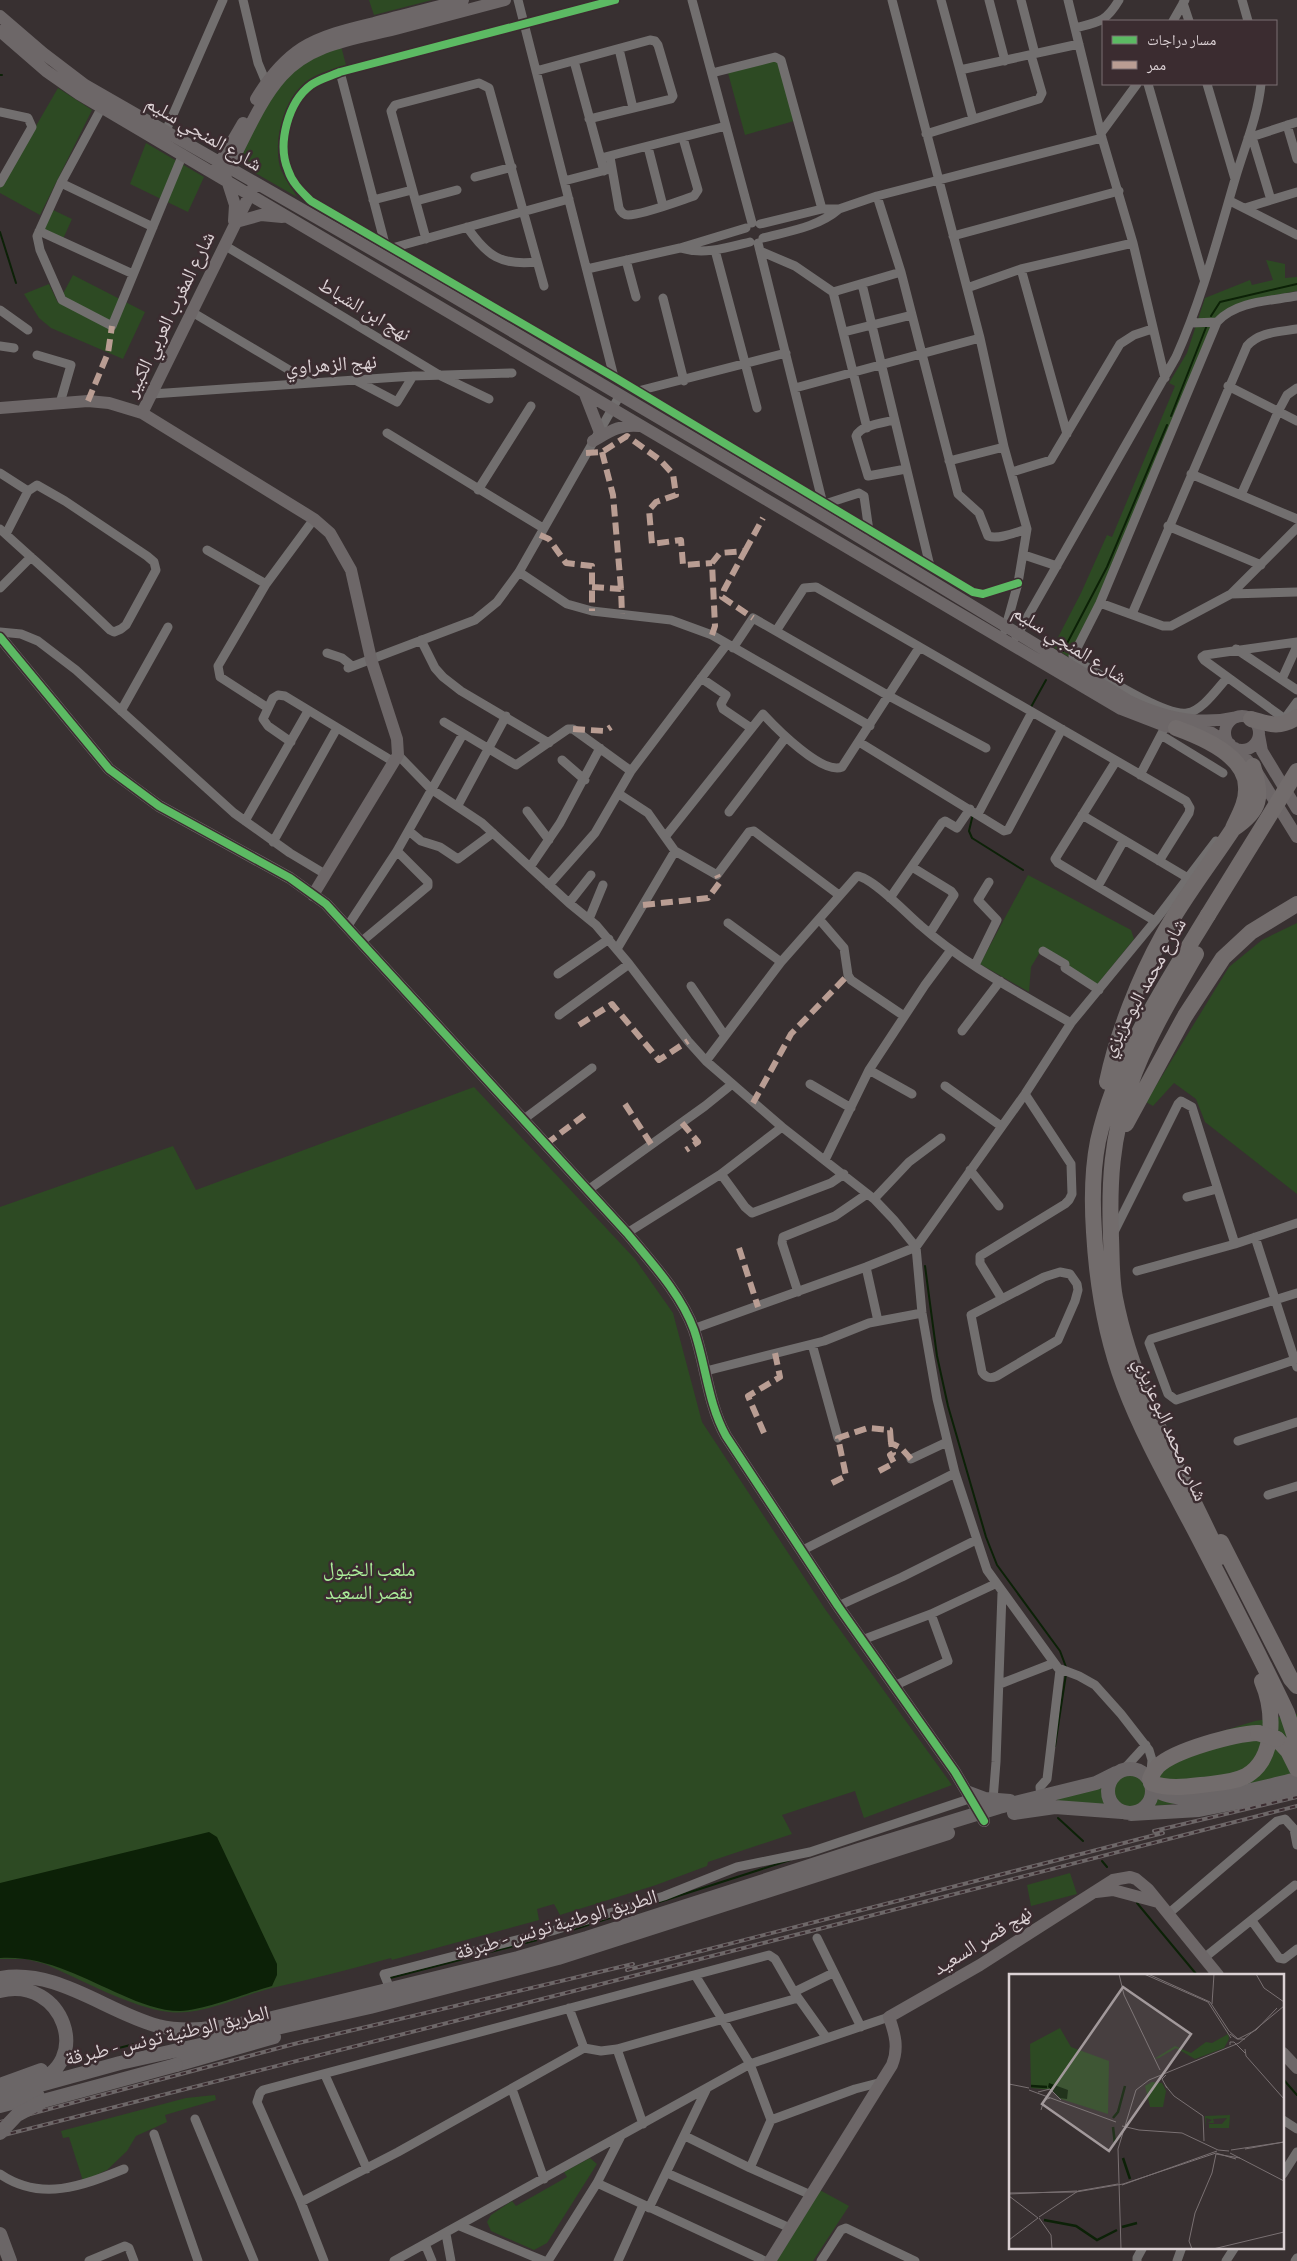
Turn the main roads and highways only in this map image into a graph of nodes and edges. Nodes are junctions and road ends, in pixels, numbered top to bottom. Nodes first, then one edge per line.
1 (1297, 717) edge
2 (1244, 718) road end
3 (1167, 729) road end
4 (1253, 766) road end
5 (1297, 770) edge
6 (1297, 788) edge
7 (1233, 829) junction
8 (1297, 904) edge
9 (1212, 917) junction
10 (1098, 1142) junction
11 (1115, 1146) junction
12 (1174, 1474) junction
13 (1297, 1686) edge
14 (1297, 1714) edge
15 (1297, 1743) edge
16 (1121, 1771) junction
17 (1297, 1771) edge
18 (1150, 1782) junction
19 (1297, 1789) edge
20 (970, 1796) road end
21 (1020, 1802) junction
22 (1126, 1813) junction
23 (982, 1817) junction
24 (1, 1990) edge
25 (370, 2007) junction
26 (188, 2048) junction
27 (0, 2085) edge
28 (0, 2092) edge
29 (0, 2096) edge
30 (0, 2106) edge
31 (0, 2133) edge
32 (0, 2234) edge
33 (12, 2261) edge

1 - 2 highway
3 - 7 highway
4 - 7 highway
5 - 9 highway, شارع محمد البوعزيزي, bridge
6 - 9 highway, شارع محمد البوعزيزي
7 - 10 highway
8 - 11 highway
9 - 10 highway, شارع محمد البوعزيزي
9 - 11 highway, شارع محمد البوعزيزي
10 - 12 highway, شارع محمد البوعزيزي
11 - 12 highway, شارع محمد البوعزيزي
12 - 13 highway
12 - 14 highway, شارع محمد البوعزيزي
12 - 15 highway, شارع محمد البوعزيزي
12 - 18 highway
16 - 18 main road
16 - 21 main road, الطريق الوطنية تونس - طبرقة
16 - 22 main road
17 - 18 main road
17 - 18 highway, bridge
18 - 22 main road
19 - 22 main road, الطريق الوطنية تونس - طبرقة
20 - 21 main road
21 - 23 main road, الطريق الوطنية تونس - طبرقة
22 - 23 main road, الطريق الوطنية تونس - طبرقة
23 - 24 main road, الطريق الوطنية تونس - طبرقة
23 - 25 main road, الطريق الوطنية تونس - طبرقة
24 - 27 main road
24 - 28 main road
25 - 26 main road, الطريق الوطنية تونس - طبرقة
25 - 31 main road, bridge
26 - 29 main road, الطريق الوطنية تونس - طبرقة
26 - 30 main road
32 - 33 main road

